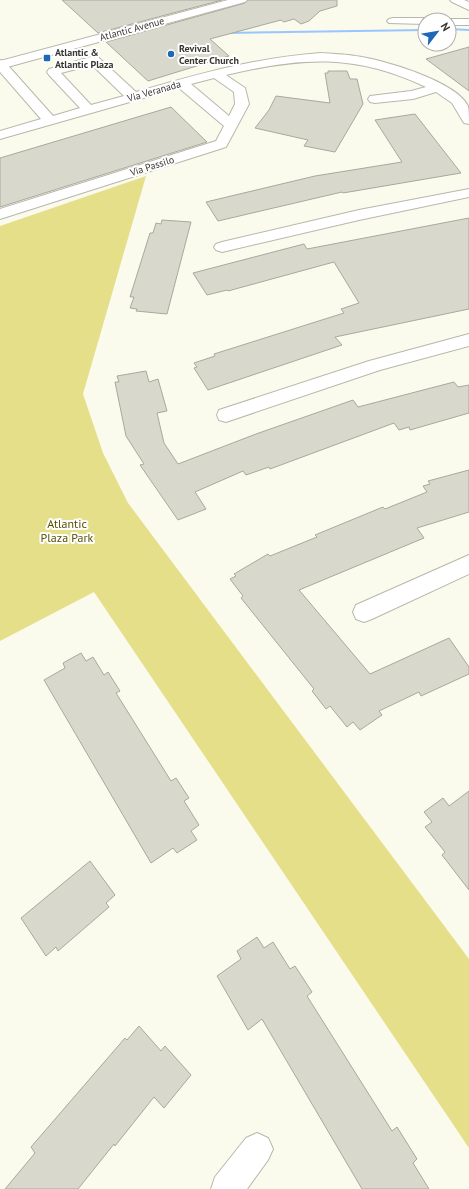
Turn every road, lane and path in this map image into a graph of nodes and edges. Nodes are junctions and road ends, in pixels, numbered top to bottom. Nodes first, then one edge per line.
1 (241, 0) edge
2 (456, 0) edge
3 (469, 7) edge
4 (393, 21) dead end
5 (417, 21) edge
6 (457, 22) edge
7 (469, 22) edge
8 (0, 64) edge
9 (216, 73) junction
10 (181, 83) junction
11 (437, 87) junction
12 (469, 96) edge
13 (133, 97) junction
14 (375, 99) dead end
15 (455, 100) junction
16 (89, 110) junction
17 (469, 120) edge
18 (50, 121) junction
19 (231, 125) junction
20 (0, 135) edge
21 (469, 194) edge
22 (0, 214) edge
23 (222, 247) dead end
24 (469, 340) edge
25 (226, 415) dead end
26 (469, 564) edge
27 (364, 612) dead end
28 (257, 1149) dead end
29 (227, 1189) edge

1 - 8 street, Atlantic Avenue
2 - 3 street
4 - 5 street
6 - 7 street
8 - 18 street
9 - 10 street, Via Veranada
9 - 11 street, Via Veranada
9 - 19 street, Via Passilo
10 - 13 street, Via Veranada
10 - 19 street
11 - 14 street
11 - 15 street, Via Veranada
12 - 15 street
13 - 16 street, Via Veranada
13 - 16 street
15 - 17 street, Via Veranada
16 - 18 street, Via Veranada
18 - 20 street, Via Veranada
19 - 22 street, Via Passilo
21 - 23 street
24 - 25 street
26 - 27 street
28 - 29 street

